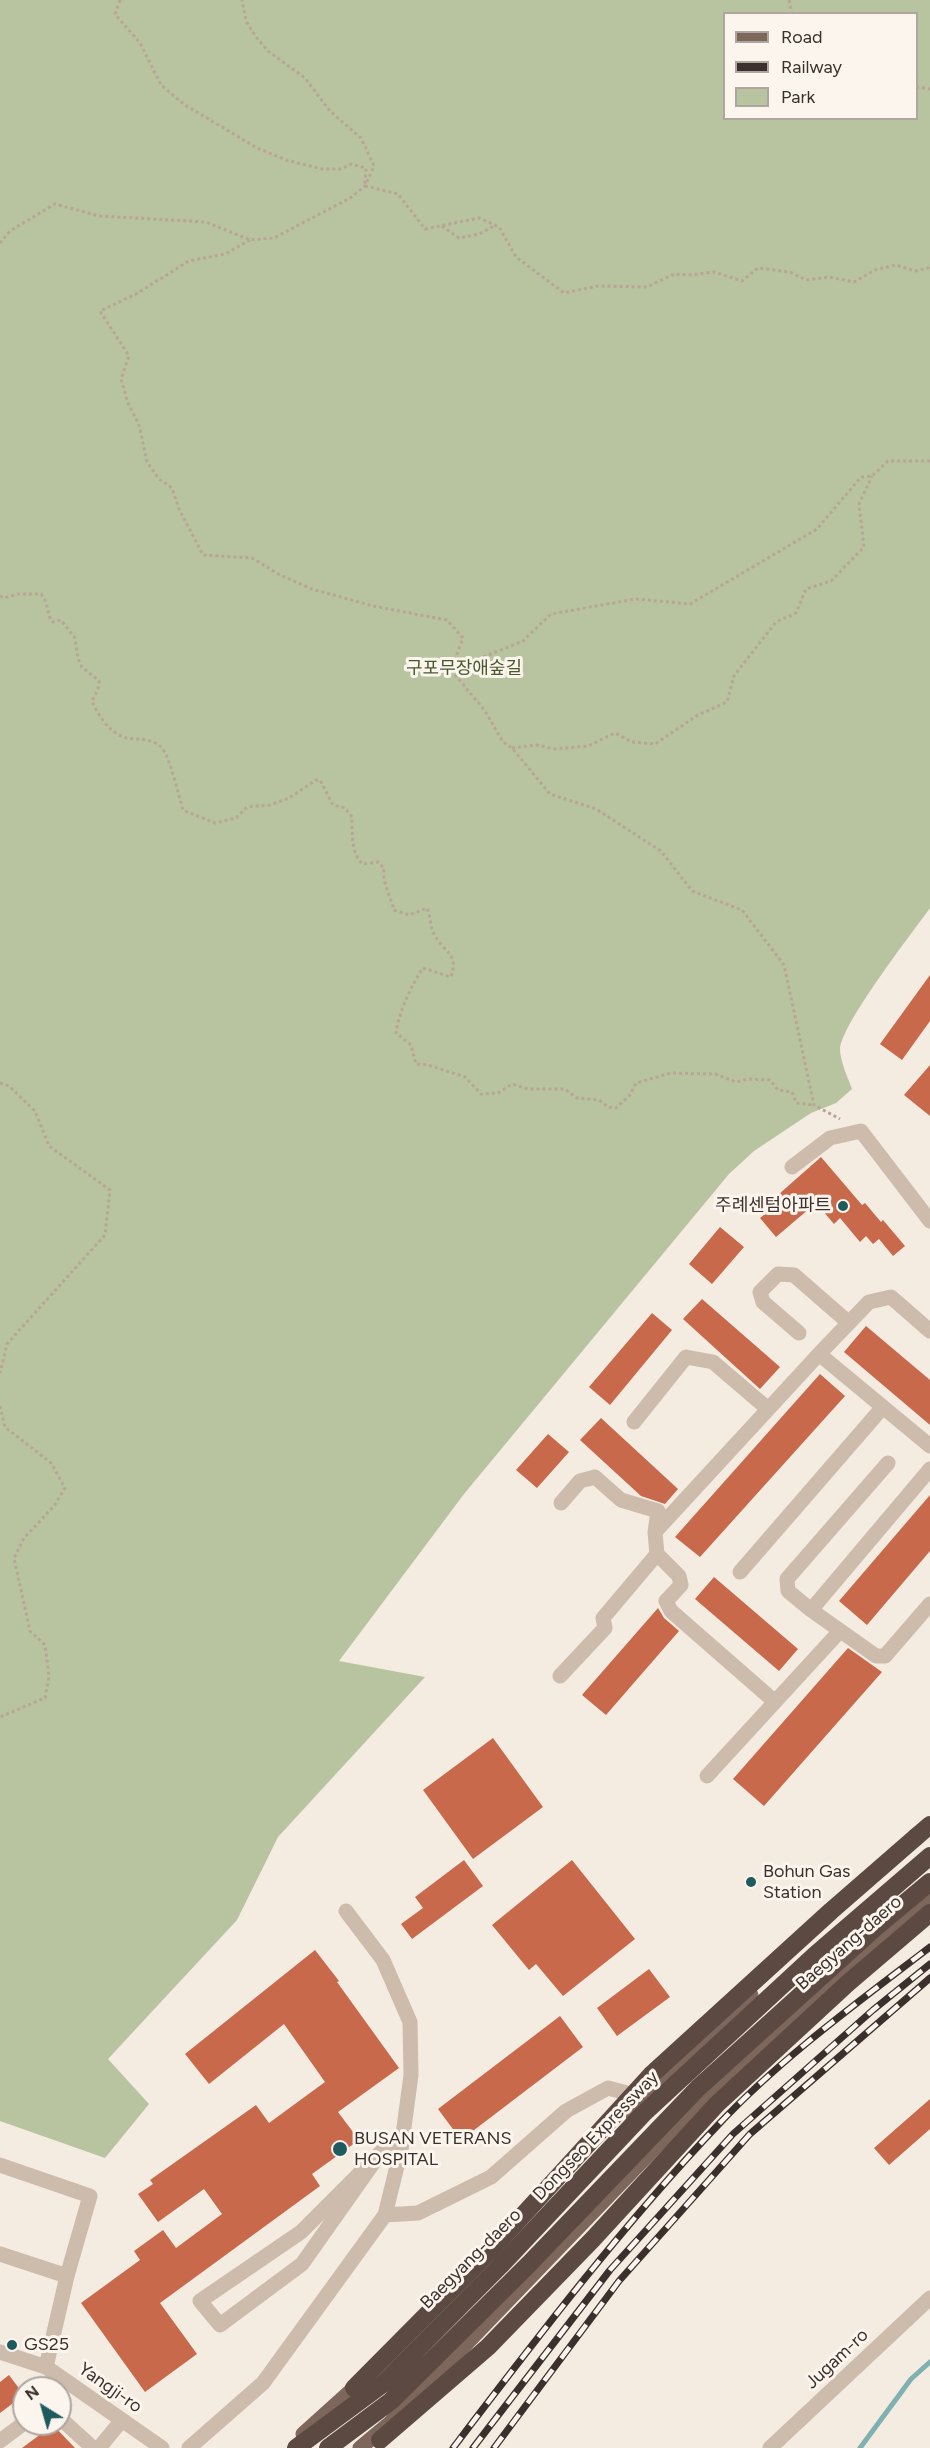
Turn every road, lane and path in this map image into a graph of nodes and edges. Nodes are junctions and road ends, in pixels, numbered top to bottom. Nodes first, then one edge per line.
1 (120, 0) edge
2 (242, 0) edge
3 (365, 186) junction
4 (495, 225) junction
5 (442, 226) junction
6 (250, 240) junction
7 (0, 243) edge
8 (930, 265) edge
9 (930, 461) edge
10 (872, 476) junction
11 (0, 596) edge
12 (451, 670) junction
13 (512, 748) junction
14 (0, 1083) edge
15 (814, 1105) junction
16 (861, 1131) junction
17 (792, 1167) dead end
18 (930, 1221) edge
19 (849, 1323) junction
20 (930, 1331) edge
21 (799, 1333) dead end
22 (819, 1354) junction
23 (0, 1373) edge
24 (0, 1406) edge
25 (883, 1407) junction
26 (768, 1409) junction
27 (634, 1422) dead end
28 (930, 1446) edge
29 (888, 1463) dead end
30 (930, 1469) edge
31 (561, 1503) dead end
32 (656, 1532) junction
33 (657, 1554) junction
34 (740, 1572) dead end
35 (930, 1604) edge
36 (811, 1610) junction
37 (840, 1631) junction
38 (560, 1676) dead end
39 (774, 1701) junction
40 (0, 1717) edge
41 (707, 1776) dead end
42 (930, 1825) edge
43 (930, 1836) edge
44 (930, 1856) edge
45 (930, 1882) edge
46 (930, 1899) edge
47 (346, 1911) dead end
48 (930, 1913) edge
49 (646, 2098) junction
50 (403, 2140) junction
51 (379, 2155) junction
52 (0, 2165) edge
53 (385, 2215) junction
54 (0, 2254) edge
55 (67, 2276) junction
56 (930, 2298) edge
57 (0, 2352) edge
58 (46, 2367) junction
59 (354, 2388) joint
60 (122, 2420) junction
61 (72, 2429) edge
62 (374, 2444) edge
63 (93, 2448) edge
64 (99, 2448) edge
65 (162, 2448) edge
66 (189, 2448) edge
67 (288, 2448) edge
68 (296, 2448) edge
69 (328, 2448) edge
70 (360, 2448) edge
71 (770, 2448) edge

1 - 3 path
2 - 3 path
3 - 5 path
3 - 6 path
4 - 5 path
4 - 5 path
4 - 8 path
6 - 7 path
6 - 12 path
9 - 10 path
10 - 12 path
10 - 13 path
11 - 15 path
12 - 13 path
13 - 15 path
14 - 23 path
15 - 16 path
16 - 17 street
16 - 18 street
19 - 20 street
19 - 21 street
19 - 22 street
22 - 25 street
22 - 26 street
24 - 40 path
25 - 28 street
25 - 34 street
26 - 27 street
26 - 32 street
29 - 36 street
30 - 36 street
31 - 32 street
32 - 33 street
33 - 38 street
33 - 39 street
35 - 37 street
36 - 37 street
37 - 39 street
39 - 41 street
42 - 59 highway, bridge
43 - 49 main road, Baegyang-daero
44 - 68 highway, Dongseo Expressway
45 - 69 highway
46 - 70 main road, Baegyang-daero
47 - 50 street
48 - 62 highway
49 - 53 street
49 - 67 main road, Baegyang-daero
50 - 51 street
50 - 53 street
51 - 51 street
52 - 55 street
53 - 66 street
54 - 55 street
55 - 58 street
56 - 71 street, Jugam-ro
57 - 58 street, Yangji-ro
58 - 60 street, Yangji-ro
59 - 67 main road
60 - 64 street
60 - 65 street, Yangji-ro
61 - 63 street

